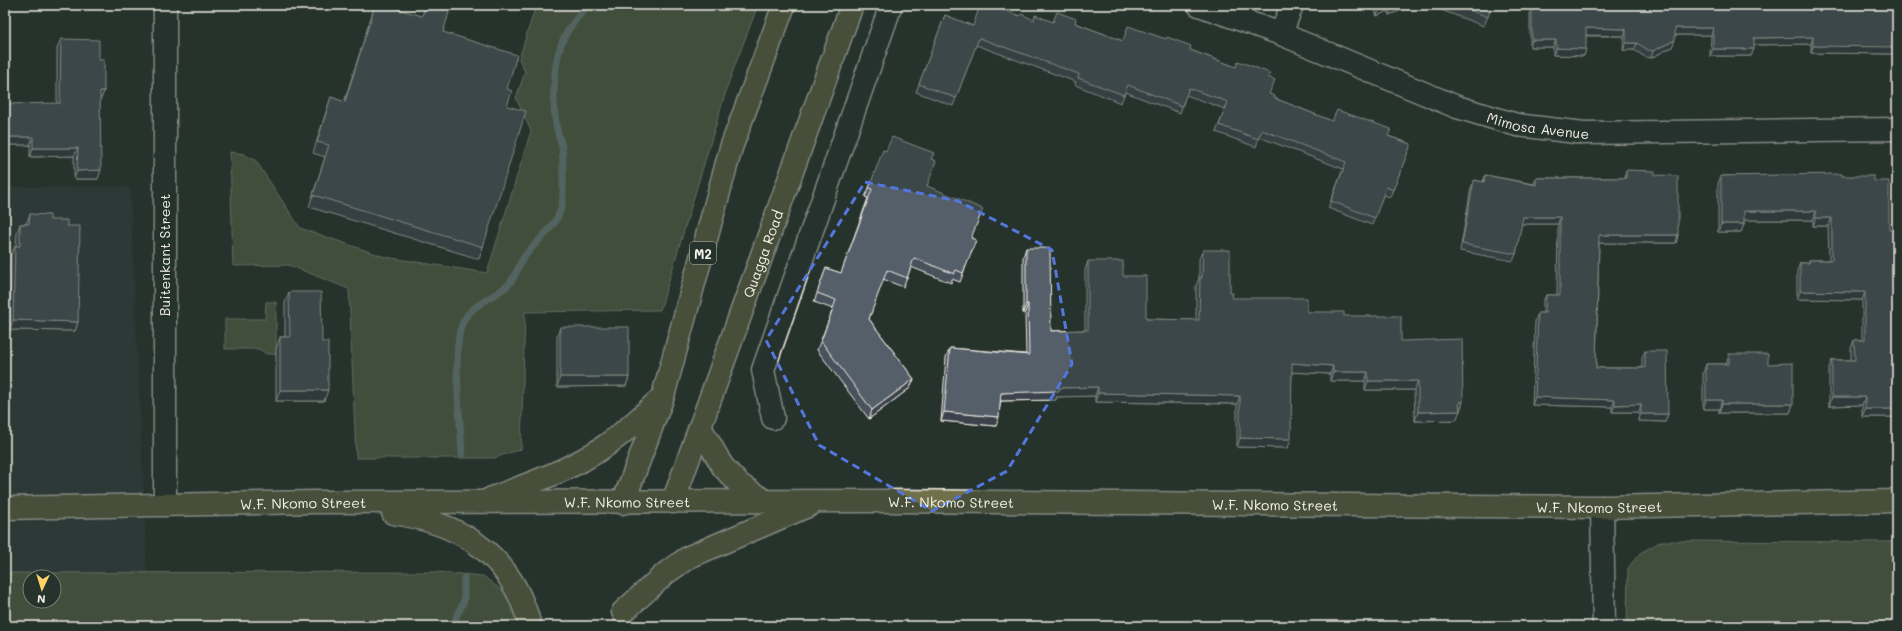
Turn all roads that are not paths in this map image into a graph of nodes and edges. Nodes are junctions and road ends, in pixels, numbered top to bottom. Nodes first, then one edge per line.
1 (165, 5) edge
2 (784, 5) edge
3 (852, 5) edge
4 (891, 5) edge
5 (1199, 5) edge
6 (1292, 5) edge
7 (1281, 34) junction
8 (1897, 129) edge
9 (663, 396) junction
10 (773, 418) dead end
11 (700, 427) junction
12 (765, 501) junction
13 (820, 501) junction
14 (1897, 501) edge
15 (316, 502) junction
16 (623, 502) junction
17 (673, 502) junction
18 (480, 503) junction
19 (165, 505) junction
20 (1602, 507) junction
21 (5, 508) edge
22 (623, 612) dead end
23 (530, 626) edge
24 (1604, 626) edge

1 - 19 street, Buitenkant Street
2 - 9 main road, M2
3 - 11 main road, Quagga Road
4 - 10 street
5 - 7 street, Mimosa Avenue
6 - 7 street
7 - 8 street, Mimosa Avenue
9 - 16 main road, M2
9 - 18 main road
11 - 12 main road
11 - 17 main road, Quagga Road
12 - 13 main road, W.F. Nkomo Street
12 - 17 main road, W.F. Nkomo Street
13 - 20 main road, W.F. Nkomo Street
13 - 22 main road
14 - 20 main road, W.F. Nkomo Street
15 - 18 main road, W.F. Nkomo Street
15 - 19 main road, W.F. Nkomo Street
15 - 23 main road
16 - 17 main road, W.F. Nkomo Street
16 - 18 main road, W.F. Nkomo Street
19 - 21 main road, W.F. Nkomo Street
20 - 24 street

